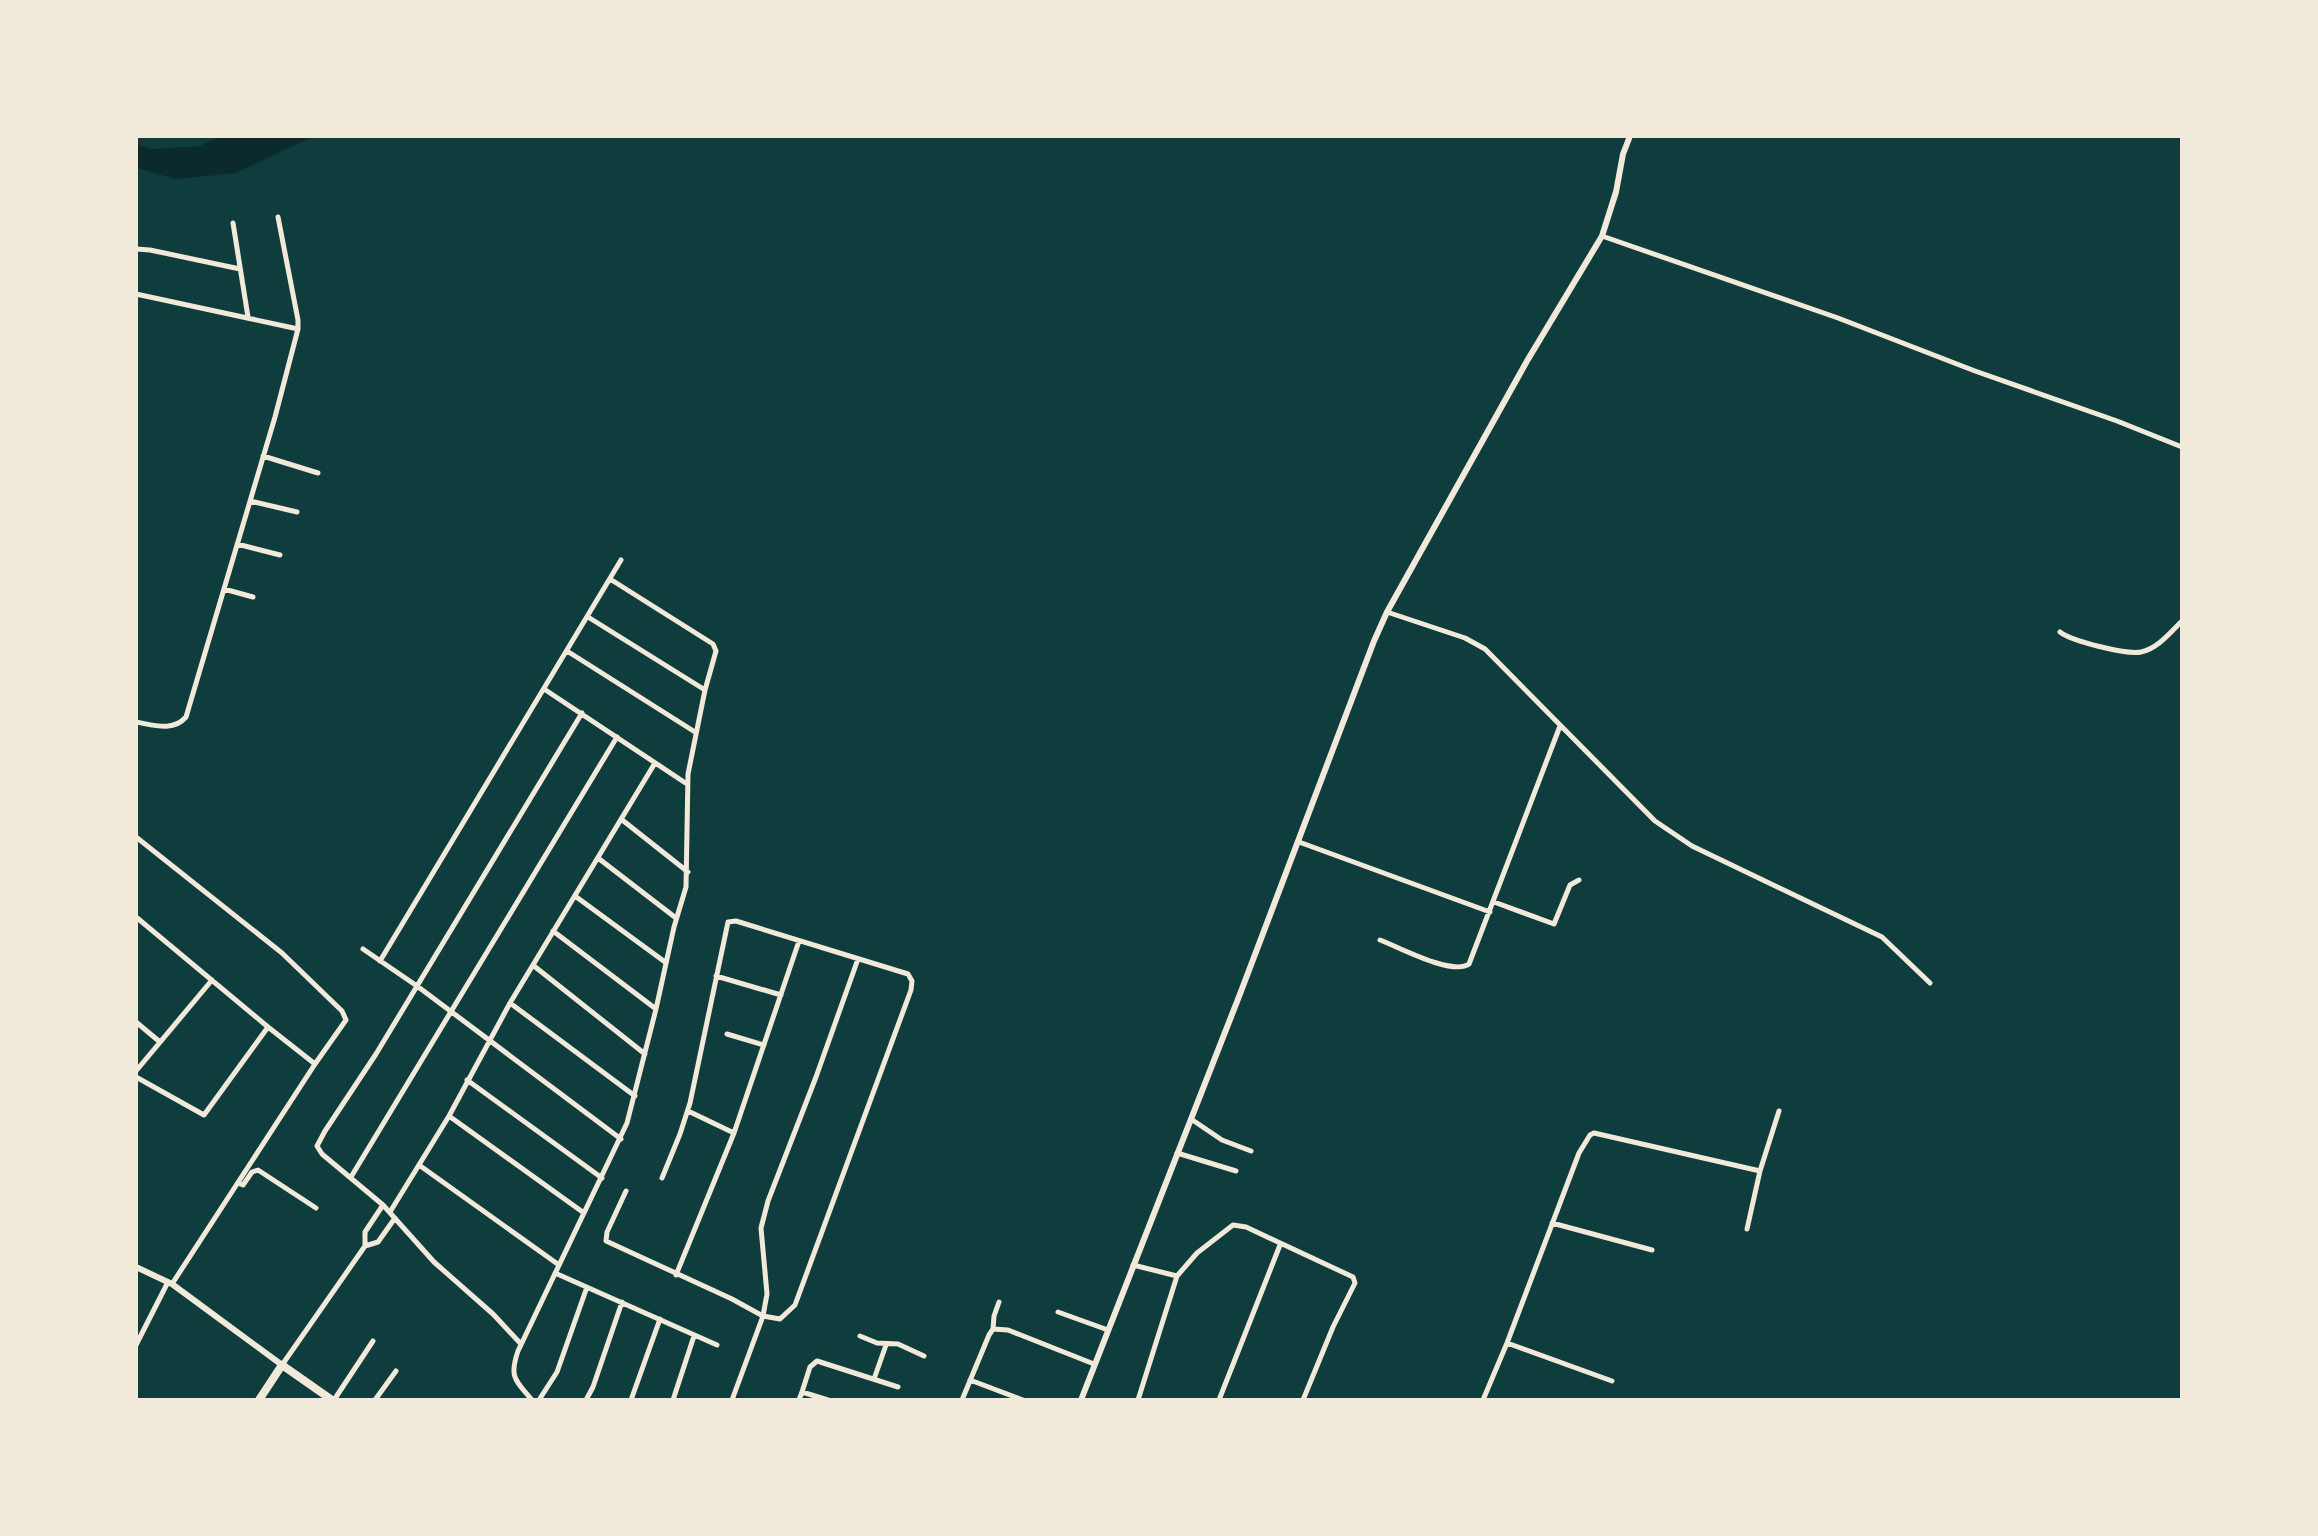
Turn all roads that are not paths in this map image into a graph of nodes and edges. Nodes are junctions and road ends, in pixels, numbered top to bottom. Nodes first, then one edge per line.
1 (1630, 136) edge
2 (278, 217) dead end
3 (233, 223) dead end
4 (1602, 236) junction
5 (136, 249) edge
6 (240, 269) junction
7 (136, 294) edge
8 (248, 317) junction
9 (298, 329) junction
10 (2181, 447) edge
11 (263, 456) junction
12 (318, 473) dead end
13 (250, 501) junction
14 (297, 512) dead end
15 (237, 544) junction
16 (280, 555) dead end
17 (621, 560) dead end
18 (610, 579) junction
19 (224, 589) junction
20 (253, 597) dead end
21 (1387, 612) junction
22 (588, 617) junction
23 (2181, 621) edge
24 (2060, 632) dead end
25 (567, 651) junction
26 (544, 689) junction
27 (705, 690) junction
28 (582, 713) junction
29 (136, 722) edge
30 (1560, 726) junction
31 (695, 732) junction
32 (617, 737) junction
33 (655, 763) junction
34 (687, 784) junction
35 (621, 819) junction
36 (136, 837) edge
37 (1299, 842) junction
38 (598, 858) junction
39 (688, 872) junction
40 (1579, 880) dead end
41 (575, 896) junction
42 (1494, 902) junction
43 (1490, 912) junction
44 (136, 917) edge
45 (676, 918) junction
46 (553, 931) junction
47 (1380, 940) dead end
48 (799, 941) junction
49 (363, 949) dead end
50 (858, 959) junction
51 (380, 961) junction
52 (665, 962) junction
53 (534, 966) junction
54 (716, 976) junction
55 (212, 981) junction
56 (1930, 983) dead end
57 (417, 986) junction
58 (781, 995) junction
59 (510, 1003) junction
60 (656, 1009) junction
61 (450, 1012) junction
62 (136, 1022) edge
63 (268, 1027) junction
64 (727, 1034) dead end
65 (489, 1041) junction
66 (160, 1042) junction
67 (764, 1045) junction
68 (645, 1054) junction
69 (315, 1064) junction
70 (136, 1071) edge
71 (136, 1077) edge
72 (467, 1080) junction
73 (635, 1096) junction
74 (688, 1111) junction
75 (1779, 1111) dead end
76 (449, 1116) junction
77 (1191, 1119) junction
78 (734, 1133) junction
79 (621, 1139) junction
80 (1251, 1151) dead end
81 (1177, 1153) junction
82 (419, 1166) junction
83 (1236, 1171) dead end
84 (1760, 1171) junction
85 (351, 1177) junction
86 (602, 1178) junction
87 (662, 1178) dead end
88 (238, 1183) junction
89 (626, 1191) dead end
90 (383, 1205) junction
91 (316, 1208) dead end
92 (390, 1212) junction
93 (585, 1214) junction
94 (395, 1218) junction
95 (1552, 1223) junction
96 (1747, 1229) dead end
97 (1280, 1245) junction
98 (365, 1246) junction
99 (1652, 1250) dead end
100 (559, 1265) junction
101 (1133, 1265) junction
102 (136, 1267) edge
103 (555, 1273) junction
104 (676, 1275) junction
105 (1177, 1276) junction
106 (170, 1283) junction
107 (587, 1287) junction
108 (622, 1302) junction
109 (999, 1302) dead end
110 (1058, 1312) dead end
111 (764, 1316) junction
112 (660, 1319) junction
113 (993, 1329) junction
114 (1108, 1330) junction
115 (694, 1336) junction
116 (860, 1336) dead end
117 (373, 1341) dead end
118 (1507, 1343) junction
119 (521, 1344) junction
120 (136, 1345) edge
121 (717, 1345) dead end
122 (886, 1345) junction
123 (924, 1356) dead end
124 (1095, 1364) junction
125 (282, 1365) junction
126 (396, 1371) dead end
127 (874, 1379) junction
128 (970, 1380) junction
129 (1611, 1381) dead end
130 (897, 1388) dead end
131 (802, 1392) junction
132 (259, 1400) edge
133 (333, 1400) edge
134 (375, 1400) edge
135 (532, 1400) edge
136 (539, 1400) edge
137 (586, 1400) edge
138 (631, 1400) edge
139 (673, 1400) edge
140 (732, 1400) edge
141 (799, 1400) edge
142 (828, 1400) edge
143 (962, 1400) edge
144 (1023, 1400) edge
145 (1081, 1400) edge
146 (1138, 1400) edge
147 (1219, 1400) edge
148 (1303, 1400) edge
149 (1483, 1400) edge

1 - 4 street
2 - 9 street
3 - 6 street
4 - 10 street
4 - 21 street
5 - 6 street
6 - 8 street
7 - 8 street
8 - 9 street
9 - 11 street
11 - 12 street
11 - 13 street
13 - 14 street
13 - 15 street
15 - 16 street
15 - 19 street
17 - 18 street
18 - 22 street
18 - 27 street
19 - 20 street
19 - 29 street
21 - 30 street
21 - 37 street
22 - 25 street
22 - 27 street
23 - 24 street
25 - 26 street
25 - 31 street
26 - 28 street
26 - 51 street
27 - 31 street
28 - 32 street
28 - 57 street
30 - 42 street
30 - 56 street
31 - 34 street
32 - 33 street
32 - 61 street
33 - 34 street
33 - 35 street
34 - 39 street
35 - 38 street
35 - 39 street
36 - 69 street
37 - 43 street
37 - 77 street
38 - 41 street
38 - 45 street
39 - 45 street
40 - 42 street
41 - 46 street
41 - 52 street
42 - 43 street
43 - 47 street
44 - 55 street
45 - 52 street
46 - 53 street
46 - 60 street
48 - 50 street
48 - 54 street
48 - 58 street
49 - 51 street
50 - 111 street
50 - 111 street
51 - 57 street
52 - 60 street
53 - 59 street
53 - 68 street
54 - 58 street
54 - 74 street
55 - 63 street
55 - 66 street
57 - 61 street
57 - 85 street
58 - 67 street
59 - 65 street
59 - 73 street
60 - 68 street
61 - 65 street
61 - 85 street
62 - 66 street
63 - 69 street
63 - 71 street
64 - 67 street
65 - 72 street
65 - 79 street
66 - 70 street
67 - 78 street
68 - 73 street
69 - 88 street
72 - 76 street
72 - 86 street
73 - 79 street
74 - 78 street
74 - 87 street
75 - 84 street
76 - 82 street
76 - 93 street
77 - 80 street
77 - 81 street
78 - 104 street
79 - 86 street
81 - 83 street
81 - 101 street
82 - 92 street
82 - 100 street
84 - 95 street
84 - 96 street
85 - 90 street
86 - 93 street
88 - 91 street
88 - 106 street
89 - 104 street
90 - 92 street
90 - 98 street
92 - 94 street
93 - 100 street
94 - 98 street
94 - 119 street
95 - 99 street
95 - 118 street
97 - 105 street
97 - 147 street
97 - 148 street
98 - 125 street
100 - 103 street
101 - 105 street
101 - 114 street
102 - 106 street
103 - 107 street
103 - 119 street
104 - 111 street
105 - 146 street
106 - 120 street
106 - 125 street
107 - 108 street
107 - 136 street
108 - 112 street
108 - 137 street
109 - 113 street
110 - 114 street
111 - 140 street
112 - 115 street
112 - 138 street
113 - 124 street
113 - 128 street
114 - 124 street
115 - 121 street
115 - 139 street
116 - 122 street
117 - 133 street
118 - 129 street
118 - 149 street
119 - 135 street
122 - 123 street
122 - 127 street
124 - 145 street
125 - 132 main road
125 - 133 main road
126 - 134 street
127 - 130 street
127 - 131 street
128 - 143 street
128 - 144 street
131 - 141 street
131 - 142 street

